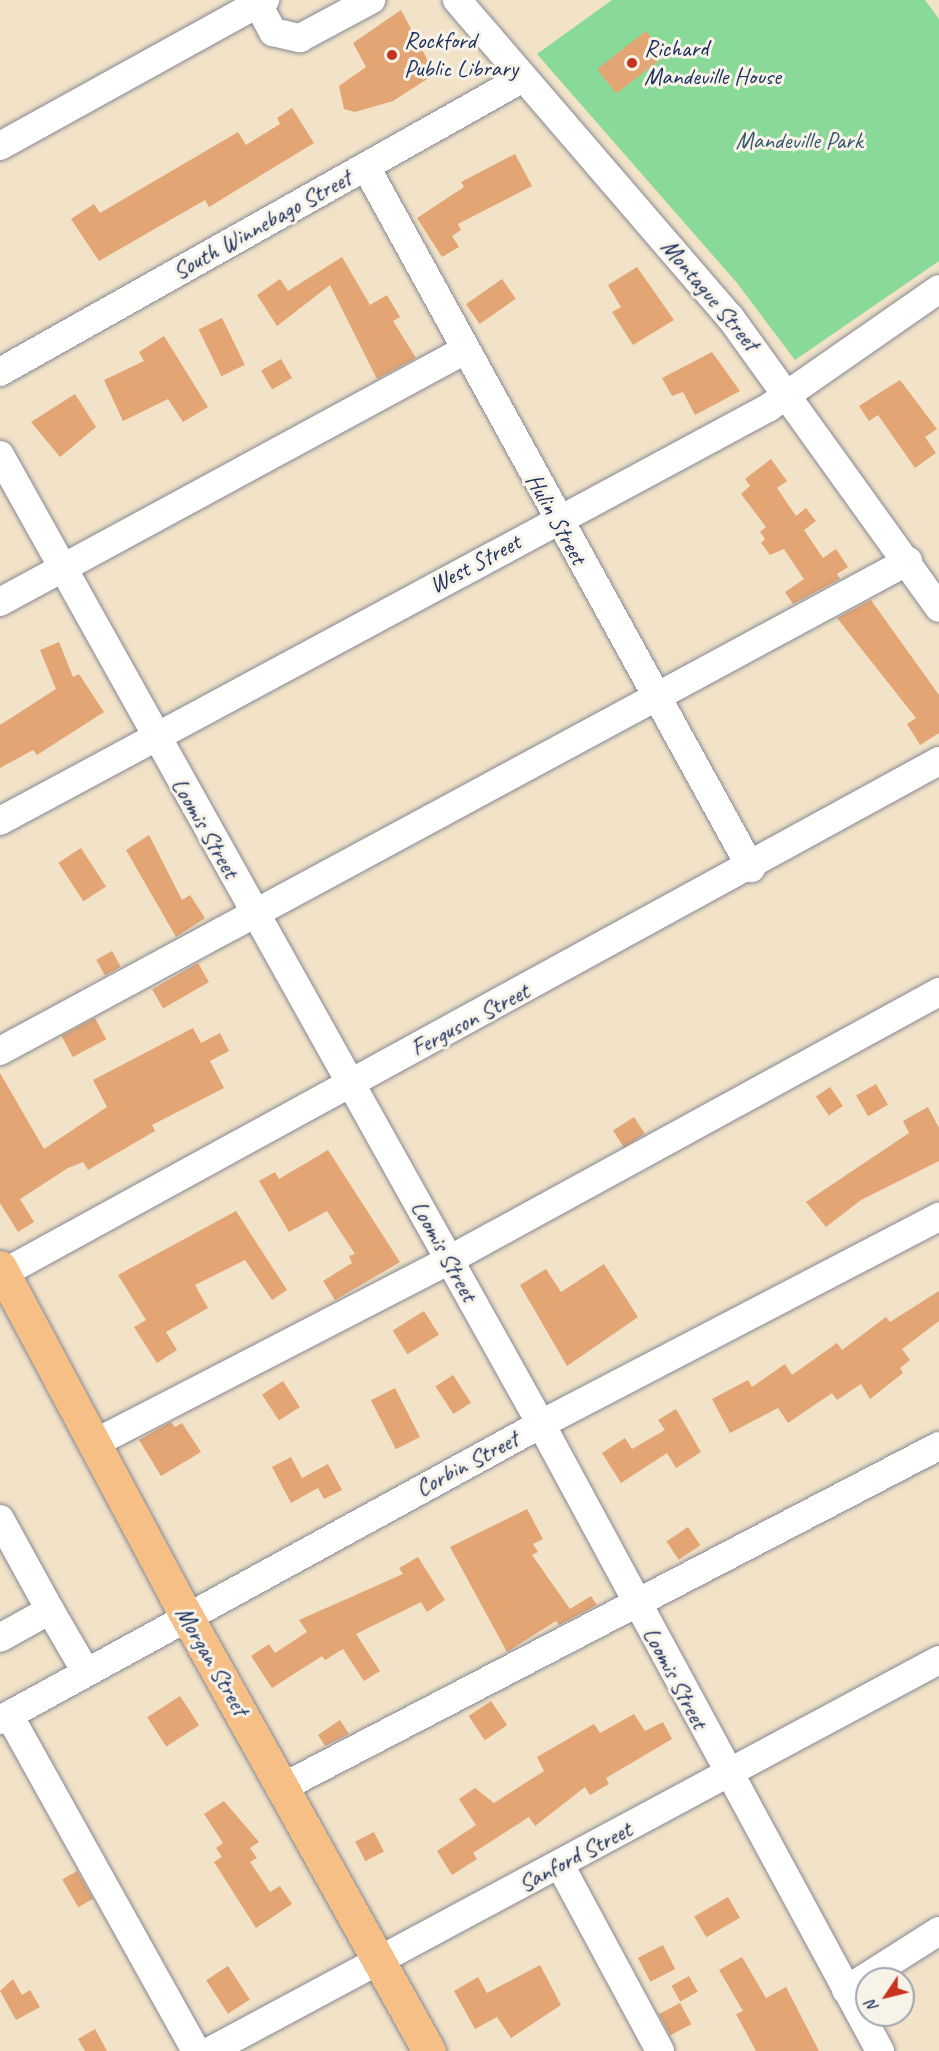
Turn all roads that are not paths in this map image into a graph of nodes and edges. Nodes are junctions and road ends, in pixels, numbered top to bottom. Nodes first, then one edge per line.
1 (371, 0) edge
2 (457, 0) edge
3 (261, 2) edge
4 (523, 78) junction
5 (0, 146) edge
6 (366, 167) junction
7 (939, 289) edge
8 (464, 351) junction
9 (0, 372) edge
10 (790, 394) junction
11 (0, 455) edge
12 (556, 520) junction
13 (908, 561) junction
14 (64, 569) junction
15 (0, 602) edge
16 (939, 608) edge
17 (656, 699) junction
18 (152, 736) junction
19 (939, 761) edge
20 (0, 821) edge
21 (751, 868) junction
22 (254, 914) junction
23 (939, 992) edge
24 (0, 1051) edge
25 (351, 1085) junction
26 (939, 1217) edge
27 (449, 1260) junction
28 (1, 1272) edge
29 (541, 1424) junction
30 (95, 1443) junction
31 (939, 1446) edge
32 (0, 1519) edge
33 (636, 1604) junction
34 (50, 1610) junction
35 (187, 1616) junction
36 (0, 1638) edge
37 (939, 1660) edge
38 (86, 1672) junction
39 (5, 1717) edge
40 (728, 1776) junction
41 (283, 1787) junction
42 (560, 1865) junction
43 (939, 1931) edge
44 (379, 1961) junction
45 (846, 1990) junction
46 (196, 2051) edge
47 (210, 2051) edge
48 (429, 2051) edge
49 (660, 2051) edge
50 (880, 2051) edge

1 - 3 street
2 - 4 street, Montague Street
3 - 5 street
4 - 6 street, South Winnebago Street
4 - 10 street, Montague Street
6 - 8 street, Hulin Street
6 - 9 street, South Winnebago Street
7 - 10 street, West Street
8 - 12 street, Hulin Street
8 - 14 street
10 - 12 street, West Street
10 - 13 street, Montague Street
11 - 14 street, Loomis Street
12 - 17 street, Hulin Street
12 - 18 street, West Street
13 - 16 street, Montague Street
13 - 17 street
14 - 15 street
14 - 18 street, Loomis Street
17 - 21 street, Hulin Street
17 - 22 street
18 - 20 street, West Street
18 - 22 street, Loomis Street
19 - 21 street, Ferguson Street
21 - 25 street, Ferguson Street
22 - 24 street
22 - 25 street, Loomis Street
23 - 27 street
25 - 27 street, Loomis Street
25 - 28 street, Ferguson Street
26 - 29 street, Corbin Street
27 - 29 street, Loomis Street
27 - 30 street
28 - 30 main road, Morgan Street
29 - 33 street, Loomis Street
29 - 35 street, Corbin Street
30 - 35 main road, Morgan Street
31 - 33 street
32 - 34 street
33 - 40 street, Loomis Street
33 - 41 street
34 - 36 street
34 - 38 street
35 - 38 street, Corbin Street
35 - 41 main road, Morgan Street
37 - 40 street, Sanford Street
38 - 39 street, Corbin Street
39 - 46 street
40 - 42 street, Sanford Street
40 - 45 street, Loomis Street
41 - 44 main road, Morgan Street
42 - 44 street, Sanford Street
42 - 49 street
43 - 45 street
44 - 47 street, Sanford Street
44 - 48 main road, Morgan Street
45 - 50 street, Loomis Street

